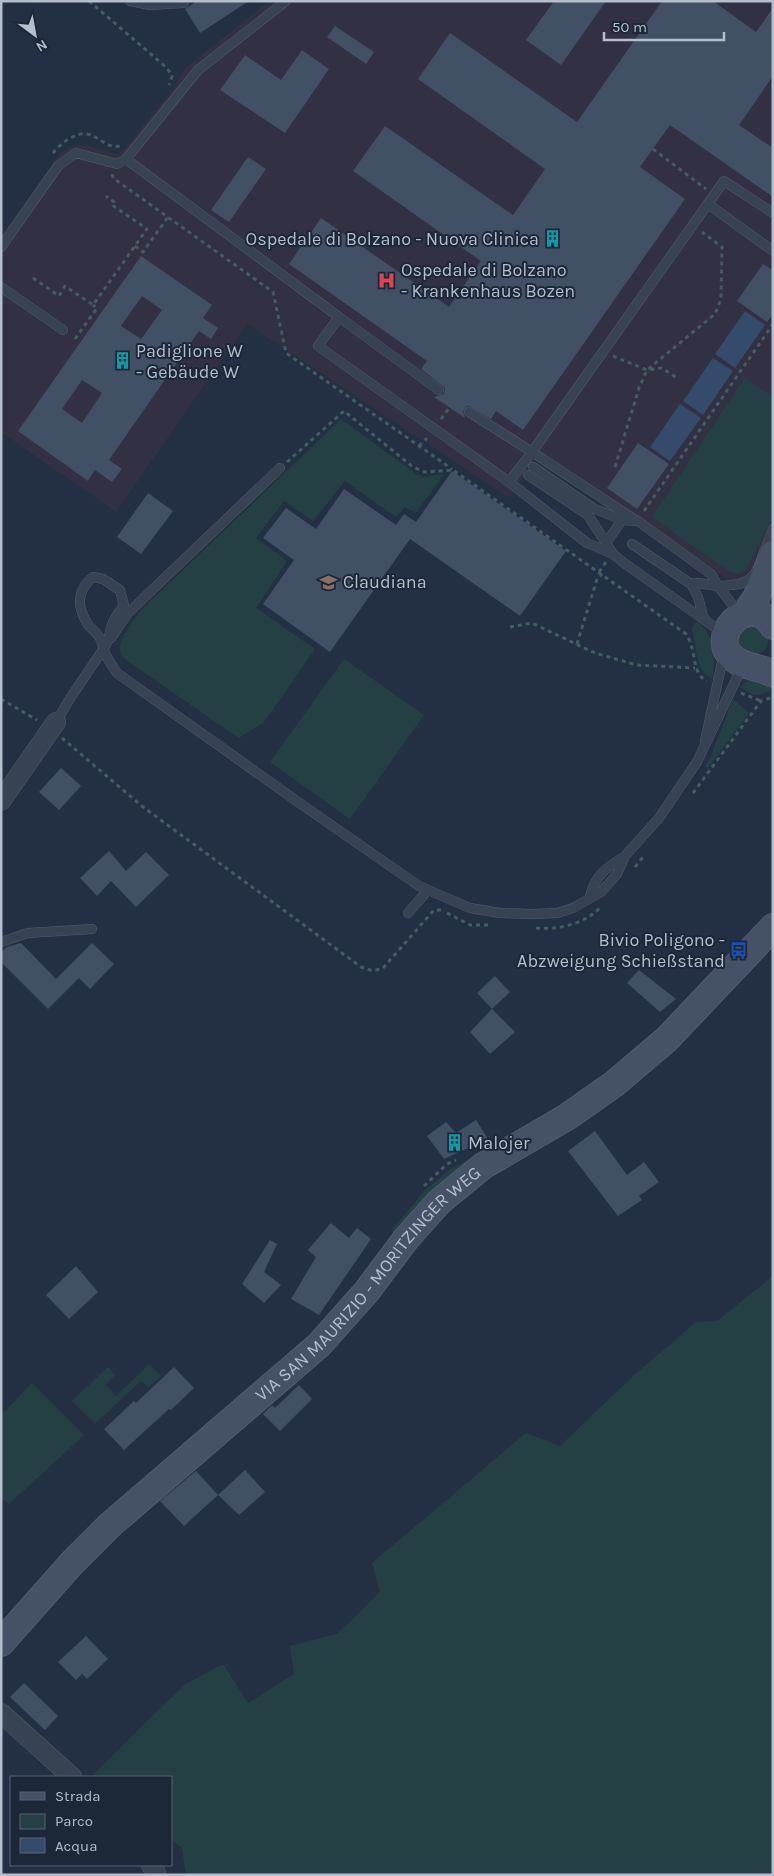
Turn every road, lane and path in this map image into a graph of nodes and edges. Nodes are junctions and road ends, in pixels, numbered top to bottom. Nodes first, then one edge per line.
1 (89, 1) edge
2 (130, 1) edge
3 (286, 1) edge
4 (184, 2) dead end
5 (168, 89) dead end
6 (122, 144) dead end
7 (110, 146) junction
8 (653, 149) dead end
9 (52, 155) dead end
10 (126, 159) junction
11 (109, 161) junction
12 (714, 195) junction
13 (106, 196) dead end
14 (708, 204) junction
15 (773, 213) edge
16 (168, 217) junction
17 (694, 226) junction
18 (135, 246) junction
19 (1, 247) edge
20 (773, 251) edge
21 (33, 278) dead end
22 (1, 287) edge
23 (93, 305) junction
24 (339, 317) junction
25 (773, 324) edge
26 (63, 330) dead end
27 (75, 339) dead end
28 (603, 352) junction
29 (647, 370) junction
30 (677, 378) dead end
31 (439, 390) dead end
32 (469, 412) dead end
33 (532, 452) junction
34 (615, 467) dead end
35 (280, 468) joint
36 (453, 470) junction
37 (509, 482) junction
38 (622, 520) junction
39 (638, 521) junction
40 (773, 529) edge
41 (606, 543) junction
42 (632, 544) dead end
43 (613, 554) junction
44 (773, 554) edge
45 (602, 568) dead end
46 (600, 573) junction
47 (691, 584) junction
48 (718, 586) junction
49 (744, 614) junction
50 (773, 626) edge
51 (510, 627) dead end
52 (720, 635) junction
53 (577, 644) junction
54 (106, 645) junction
55 (760, 664) edge
56 (695, 668) junction
57 (718, 685) junction
58 (731, 690) junction
59 (773, 697) edge
60 (1, 699) edge
61 (761, 701) junction
62 (54, 726) junction
63 (703, 751) junction
64 (690, 796) dead end
65 (1, 801) edge
66 (648, 850) dead end
67 (630, 874) dead end
68 (428, 890) junction
69 (605, 903) dead end
70 (408, 913) dead end
71 (498, 925) dead end
72 (531, 927) dead end
73 (773, 927) edge
74 (92, 929) dead end
75 (1, 942) edge
76 (1, 1643) edge
77 (1, 1713) edge
78 (71, 1776) edge

1 - 5 path
2 - 4 lane
3 - 10 lane
6 - 7 path
7 - 9 path
7 - 11 path
8 - 12 path
10 - 11 lane
10 - 24 lane
11 - 16 path
11 - 19 lane
12 - 14 lane
12 - 15 lane
13 - 18 path
14 - 17 lane
14 - 20 lane
16 - 18 path
16 - 36 path
17 - 28 lane
17 - 29 path
18 - 23 path
21 - 23 path
22 - 26 lane
23 - 27 path
24 - 31 lane
24 - 37 lane
25 - 39 path
28 - 29 path
28 - 33 lane
29 - 30 path
29 - 34 path
32 - 33 lane
33 - 37 lane
33 - 39 lane
35 - 36 path
35 - 54 lane
36 - 46 path
37 - 43 lane
38 - 39 lane
38 - 41 lane
38 - 41 lane
39 - 48 lane
40 - 48 lane
41 - 43 lane
42 - 47 lane
43 - 52 lane
44 - 49 main road
45 - 46 path
46 - 53 path
46 - 56 path
47 - 48 lane
47 - 52 lane
48 - 49 lane
49 - 50 main road
49 - 52 main road
51 - 53 path
52 - 55 main road
52 - 57 lane
53 - 56 path
54 - 54 lane
54 - 62 lane
54 - 68 lane
55 - 58 lane
56 - 57 path
57 - 63 lane
58 - 61 path
58 - 63 lane
59 - 61 path
60 - 62 path
61 - 64 path
62 - 65 street
62 - 71 path
63 - 68 lane
66 - 67 path
68 - 70 lane
69 - 72 path
73 - 76 main road, VIA SAN MAURIZIO - MORITZINGER WEG
74 - 75 lane
77 - 78 street

